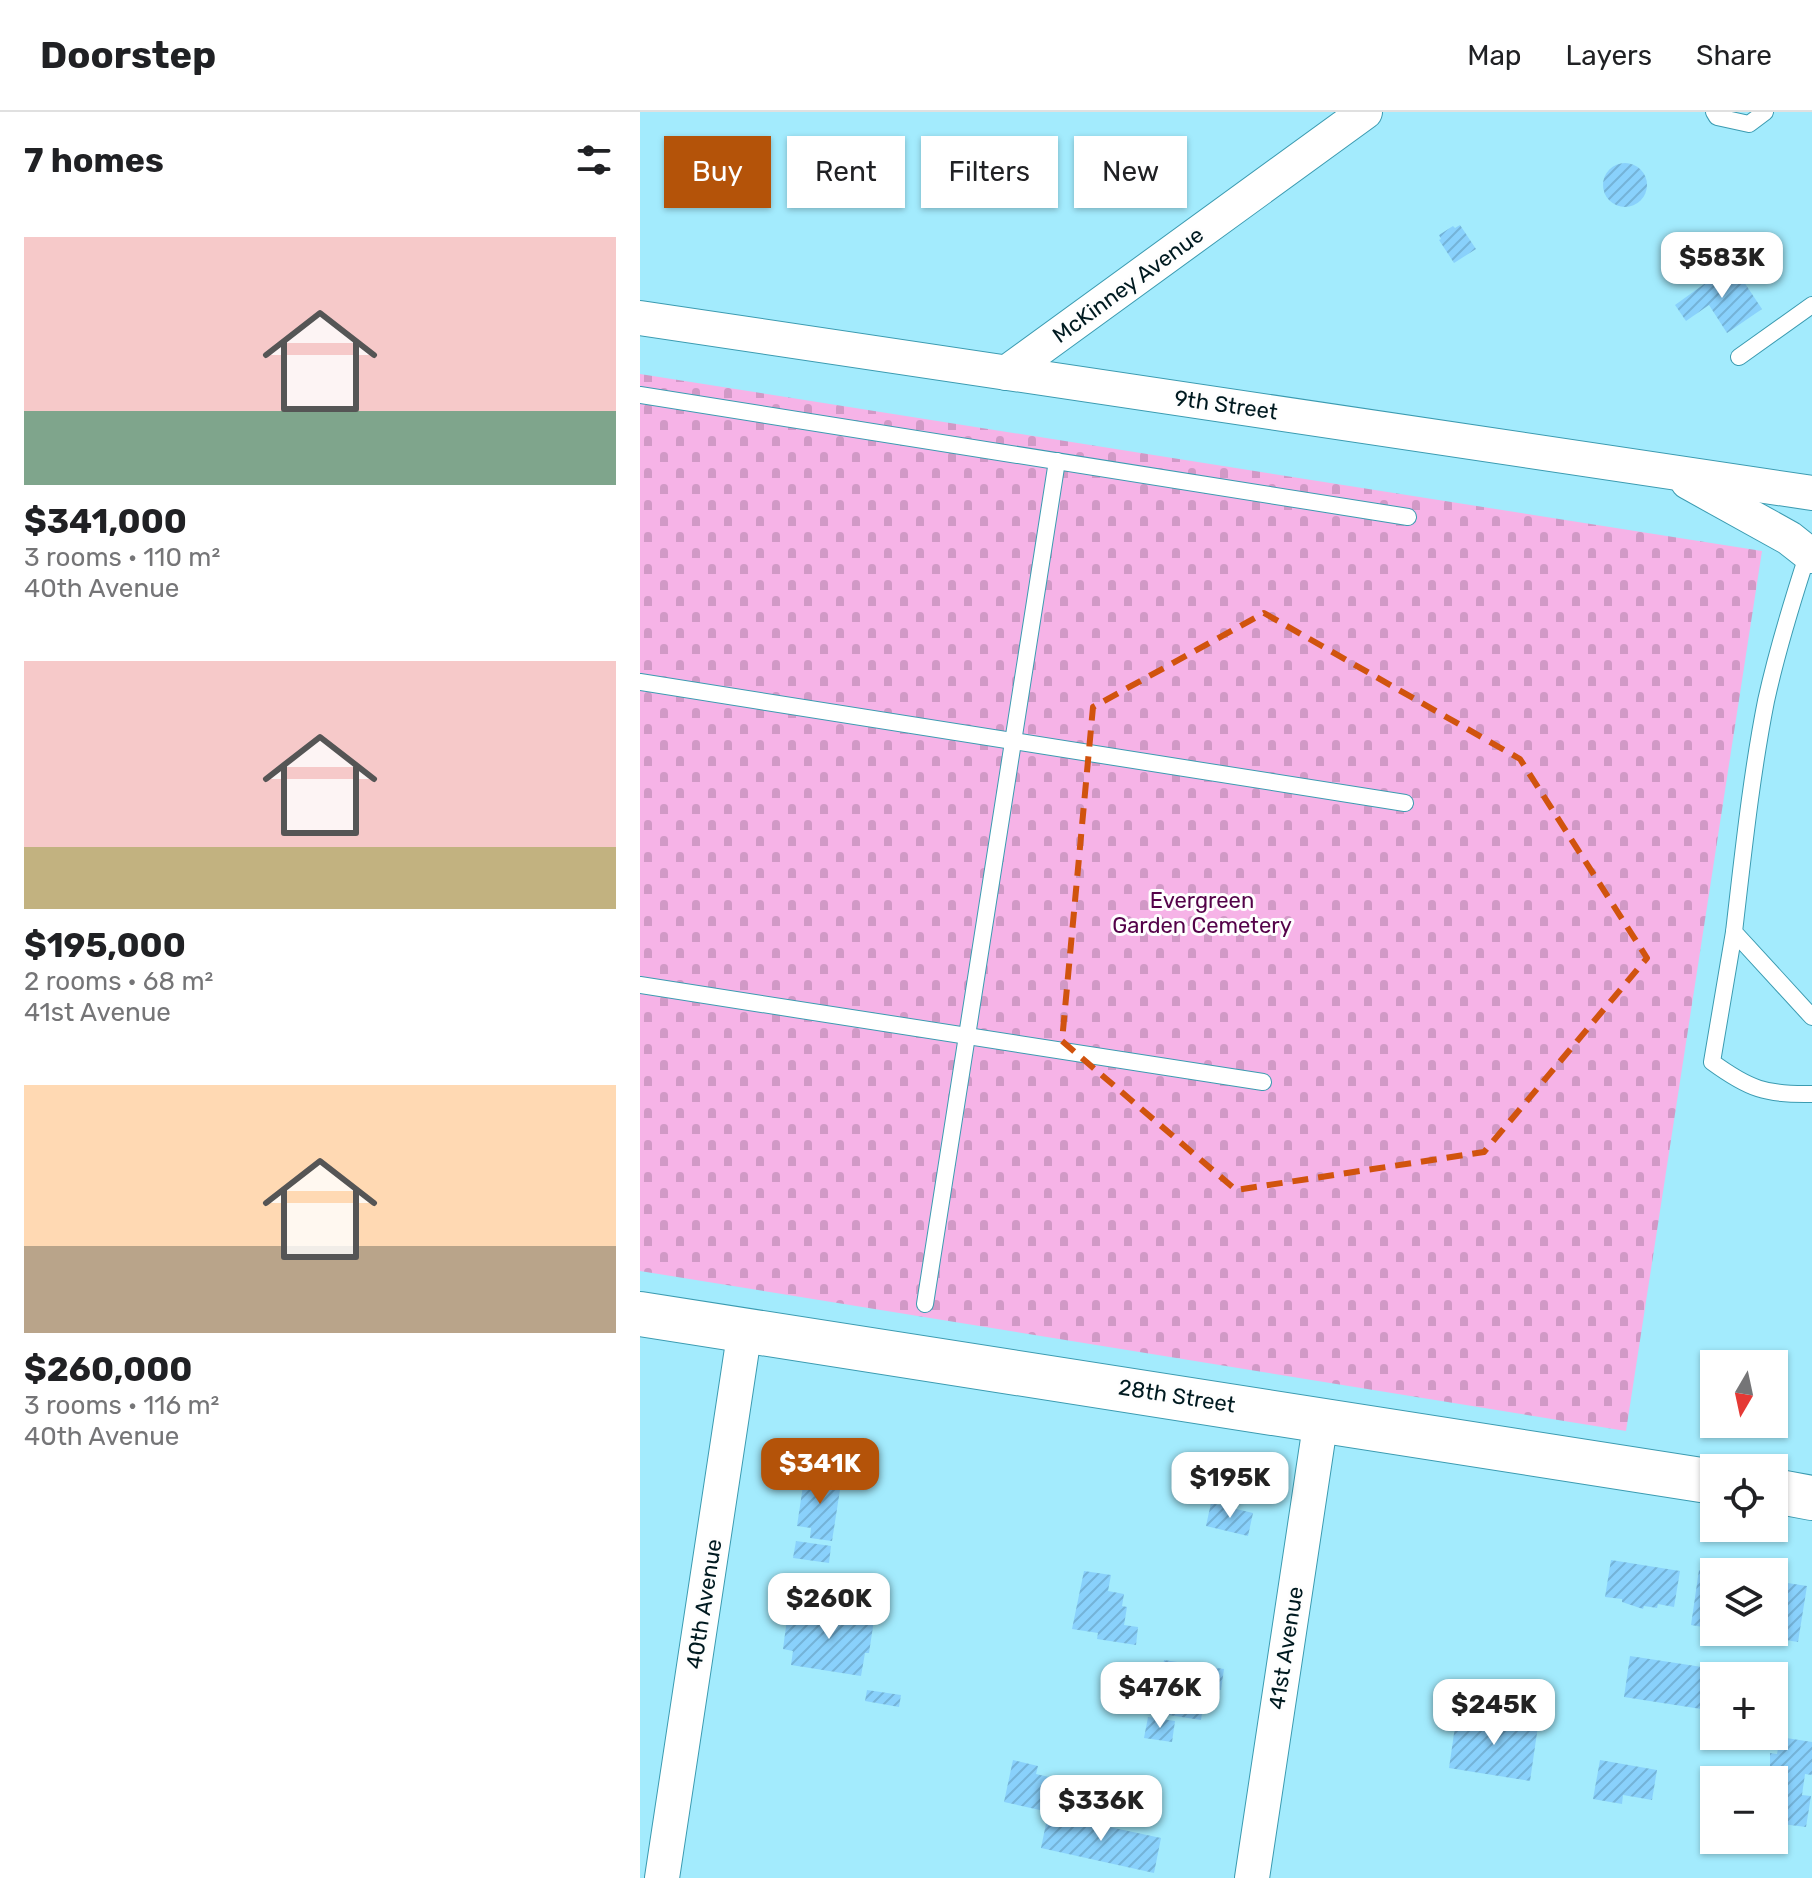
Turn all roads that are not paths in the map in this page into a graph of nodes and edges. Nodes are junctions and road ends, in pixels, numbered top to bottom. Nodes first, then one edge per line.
1 (1365, 112) edge
2 (1714, 112) edge
3 (1765, 112) edge
4 (1812, 305) edge
5 (640, 318) edge
6 (1739, 357) dead end
7 (1006, 373) junction
8 (640, 395) edge
9 (1057, 461) junction
10 (1667, 471) junction
11 (1812, 493) edge
12 (1408, 517) dead end
13 (1810, 555) edge
14 (640, 682) edge
15 (1014, 741) junction
16 (1405, 803) dead end
17 (1734, 932) junction
18 (640, 985) edge
19 (1812, 1017) edge
20 (967, 1036) junction
21 (1263, 1082) dead end
22 (1812, 1094) edge
23 (925, 1304) dead end
24 (640, 1314) edge
25 (745, 1329) junction
26 (1321, 1419) junction
27 (1700, 1480) edge
28 (1788, 1494) edge
29 (1812, 1498) edge
30 (662, 1878) edge
31 (1252, 1878) edge

1 - 7 street, McKinney Avenue
2 - 3 lane
4 - 6 lane
5 - 7 street, 9th Street
7 - 10 street, 9th Street
8 - 9 lane
9 - 12 lane
9 - 15 lane
10 - 11 street, 9th Street
10 - 13 street
13 - 17 lane
14 - 15 lane
15 - 16 lane
15 - 20 lane
17 - 19 lane
17 - 22 lane
18 - 20 lane
20 - 21 lane
20 - 23 lane
24 - 25 main road, 28th Street
25 - 26 main road, 28th Street
25 - 30 street, 40th Avenue
26 - 27 main road, 28th Street
26 - 31 street, 41st Avenue
28 - 29 main road

